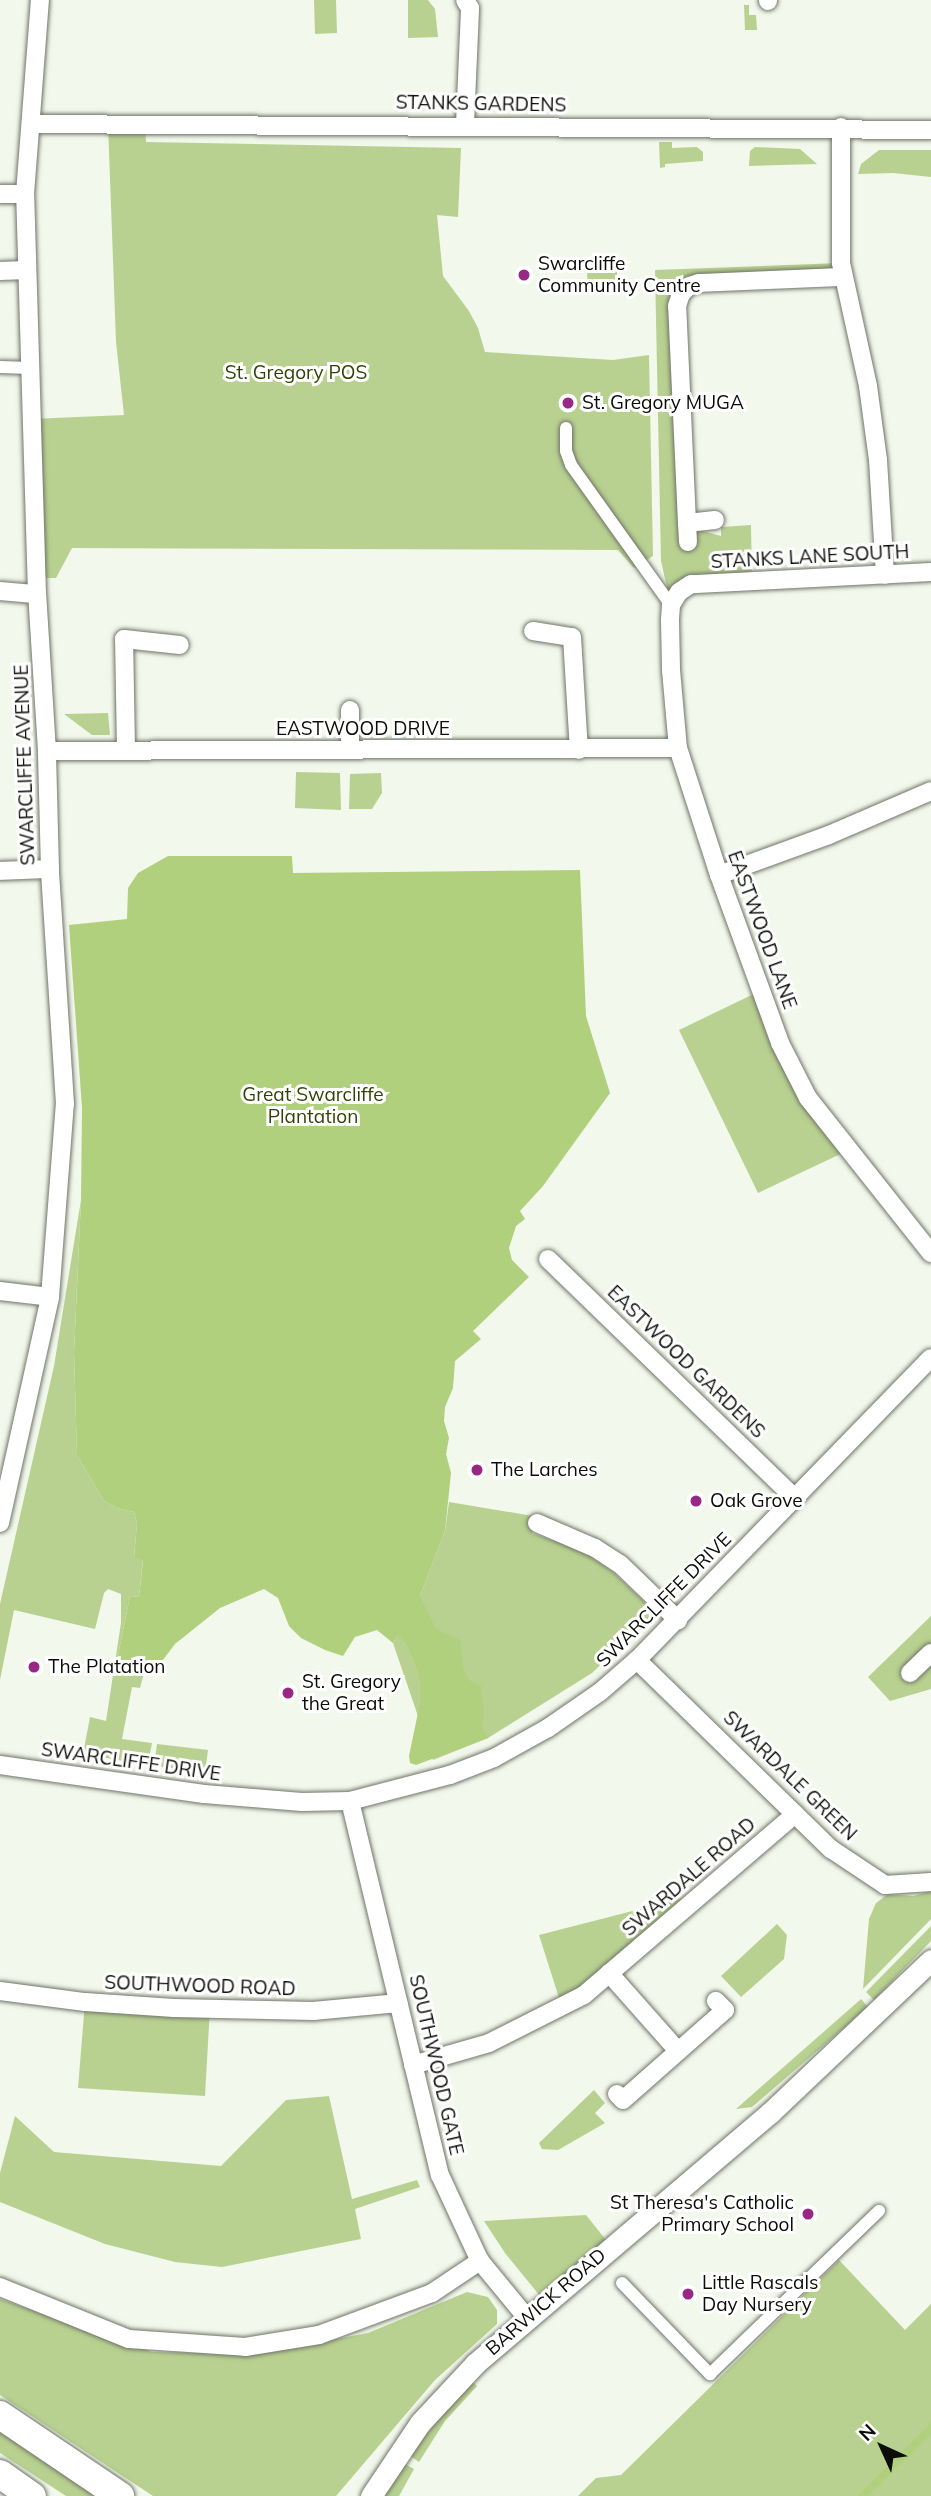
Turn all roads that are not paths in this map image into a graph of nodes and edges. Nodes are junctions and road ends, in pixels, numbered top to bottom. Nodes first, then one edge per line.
1 (40, 0) edge
2 (465, 0) edge
3 (31, 124) junction
4 (465, 124) junction
5 (841, 127) junction
6 (931, 130) edge
7 (0, 194) edge
8 (25, 194) junction
9 (27, 270) junction
10 (0, 271) edge
11 (843, 277) junction
12 (0, 367) edge
13 (30, 368) junction
14 (566, 428) dead end
15 (715, 520) dead end
16 (687, 523) junction
17 (688, 542) dead end
18 (931, 572) edge
19 (885, 575) junction
20 (0, 591) edge
21 (37, 594) junction
22 (671, 605) junction
23 (533, 631) dead end
24 (180, 645) dead end
25 (350, 709) dead end
26 (678, 748) junction
27 (126, 750) junction
28 (350, 750) junction
29 (579, 750) junction
30 (47, 751) junction
31 (931, 791) edge
32 (50, 869) junction
33 (0, 872) edge
34 (719, 875) junction
35 (931, 1253) edge
36 (548, 1259) dead end
37 (0, 1291) edge
38 (50, 1297) junction
39 (931, 1358) edge
40 (794, 1497) junction
41 (0, 1523) edge
42 (537, 1524) dead end
43 (677, 1620) junction
44 (931, 1653) edge
45 (638, 1660) junction
46 (911, 1673) dead end
47 (0, 1765) edge
48 (351, 1801) junction
49 (795, 1814) junction
50 (931, 1882) edge
51 (931, 1960) edge
52 (609, 1973) junction
53 (0, 1991) edge
54 (716, 2001) dead end
55 (399, 2003) junction
56 (678, 2051) junction
57 (413, 2065) junction
58 (617, 2094) dead end
59 (879, 2211) dead end
60 (480, 2260) junction
61 (622, 2283) dead end
62 (0, 2287) edge
63 (527, 2319) junction
64 (0, 2415) edge
65 (0, 2474) edge
66 (32, 2496) edge
67 (120, 2496) edge
68 (371, 2496) edge

1 - 3 street, SWARCLIFFE AVENUE
2 - 4 street
3 - 4 street, STANKS GARDENS
3 - 8 street, SWARCLIFFE AVENUE
4 - 5 street, STANKS GARDENS
5 - 6 street, STANKS GARDENS
5 - 11 street
7 - 8 street
8 - 9 street, SWARCLIFFE AVENUE
9 - 10 street
9 - 13 street, SWARCLIFFE AVENUE
11 - 16 street
11 - 19 street
12 - 13 street
13 - 21 street, SWARCLIFFE AVENUE
14 - 22 street
15 - 16 street
16 - 17 street
18 - 19 street, STANKS LANE SOUTH
19 - 22 street, STANKS LANE SOUTH
20 - 21 street
21 - 30 street, SWARCLIFFE AVENUE
22 - 26 street, EASTWOOD LANE
23 - 29 street
24 - 27 street
25 - 28 street
26 - 29 street, EASTWOOD DRIVE
26 - 34 street, EASTWOOD LANE
27 - 28 street, EASTWOOD DRIVE
27 - 30 street, EASTWOOD DRIVE
28 - 29 street, EASTWOOD DRIVE
30 - 32 street, SWARCLIFFE AVENUE
31 - 34 street
32 - 33 street
32 - 38 street, SWARCLIFFE AVENUE
34 - 35 street, EASTWOOD LANE
36 - 40 street, EASTWOOD GARDENS
37 - 38 street
38 - 41 street, SWARCLIFFE AVENUE
39 - 40 street, SWARCLIFFE DRIVE
40 - 43 street, SWARCLIFFE DRIVE
42 - 43 street
43 - 45 street, SWARCLIFFE DRIVE
44 - 46 street
45 - 48 street, SWARCLIFFE DRIVE
45 - 49 street, SWARDALE GREEN
47 - 48 street, SWARCLIFFE DRIVE
48 - 55 street, SOUTHWOOD GATE
49 - 50 street, SWARDALE GREEN
49 - 52 street, SWARDALE ROAD
51 - 63 street, BARWICK ROAD
52 - 56 street
52 - 57 street, SWARDALE ROAD
53 - 55 street, SOUTHWOOD ROAD
54 - 56 street
55 - 57 street, SOUTHWOOD GATE
56 - 58 street
57 - 60 street, SOUTHWOOD GATE
59 - 61 street
60 - 62 street
60 - 63 street, SOUTHWOOD GATE
63 - 68 street, BARWICK ROAD
64 - 67 highway
65 - 66 highway

